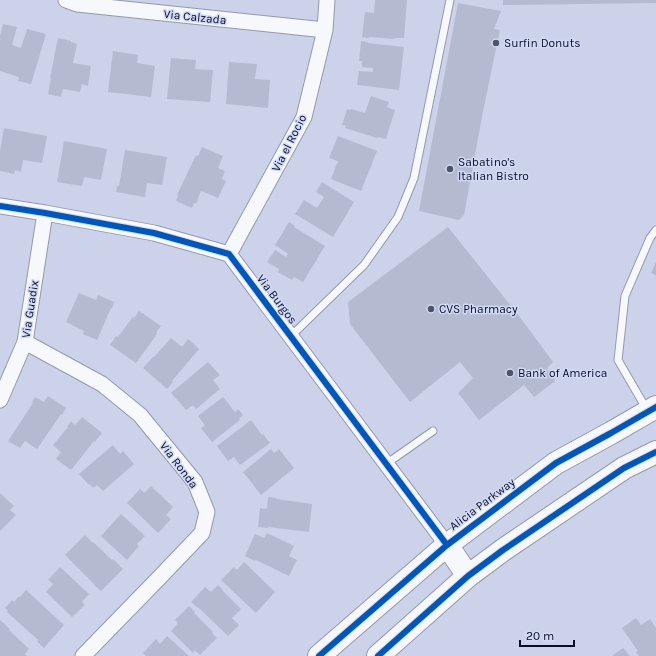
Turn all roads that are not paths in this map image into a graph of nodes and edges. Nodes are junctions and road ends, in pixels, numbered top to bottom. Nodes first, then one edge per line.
1 (66, 0) edge
2 (327, 0) edge
3 (450, 0) edge
4 (325, 30) junction
5 (0, 206) edge
6 (45, 213) junction
7 (656, 230) edge
8 (229, 254) junction
9 (291, 336) junction
10 (25, 342) junction
11 (0, 400) edge
12 (652, 409) edge
13 (433, 431) dead end
14 (656, 452) edge
15 (386, 464) junction
16 (447, 545) junction
17 (468, 576) junction
18 (83, 656) edge
19 (319, 656) edge
20 (378, 656) edge

1 - 4 street, Via Calzada
2 - 4 street, Via el Rocio
3 - 9 lane
4 - 8 street, Via el Rocio
5 - 6 street
6 - 8 street
6 - 10 street, Via Guadix
7 - 12 lane
8 - 9 street, Via Burgos
9 - 15 street, Via Burgos
10 - 11 street, Via Guadix
10 - 18 street, Via Ronda
12 - 16 main road, Alicia Parkway
13 - 15 lane
14 - 17 main road
15 - 16 street, Via Burgos
16 - 17 main road
16 - 19 main road, Alicia Parkway
17 - 20 main road

